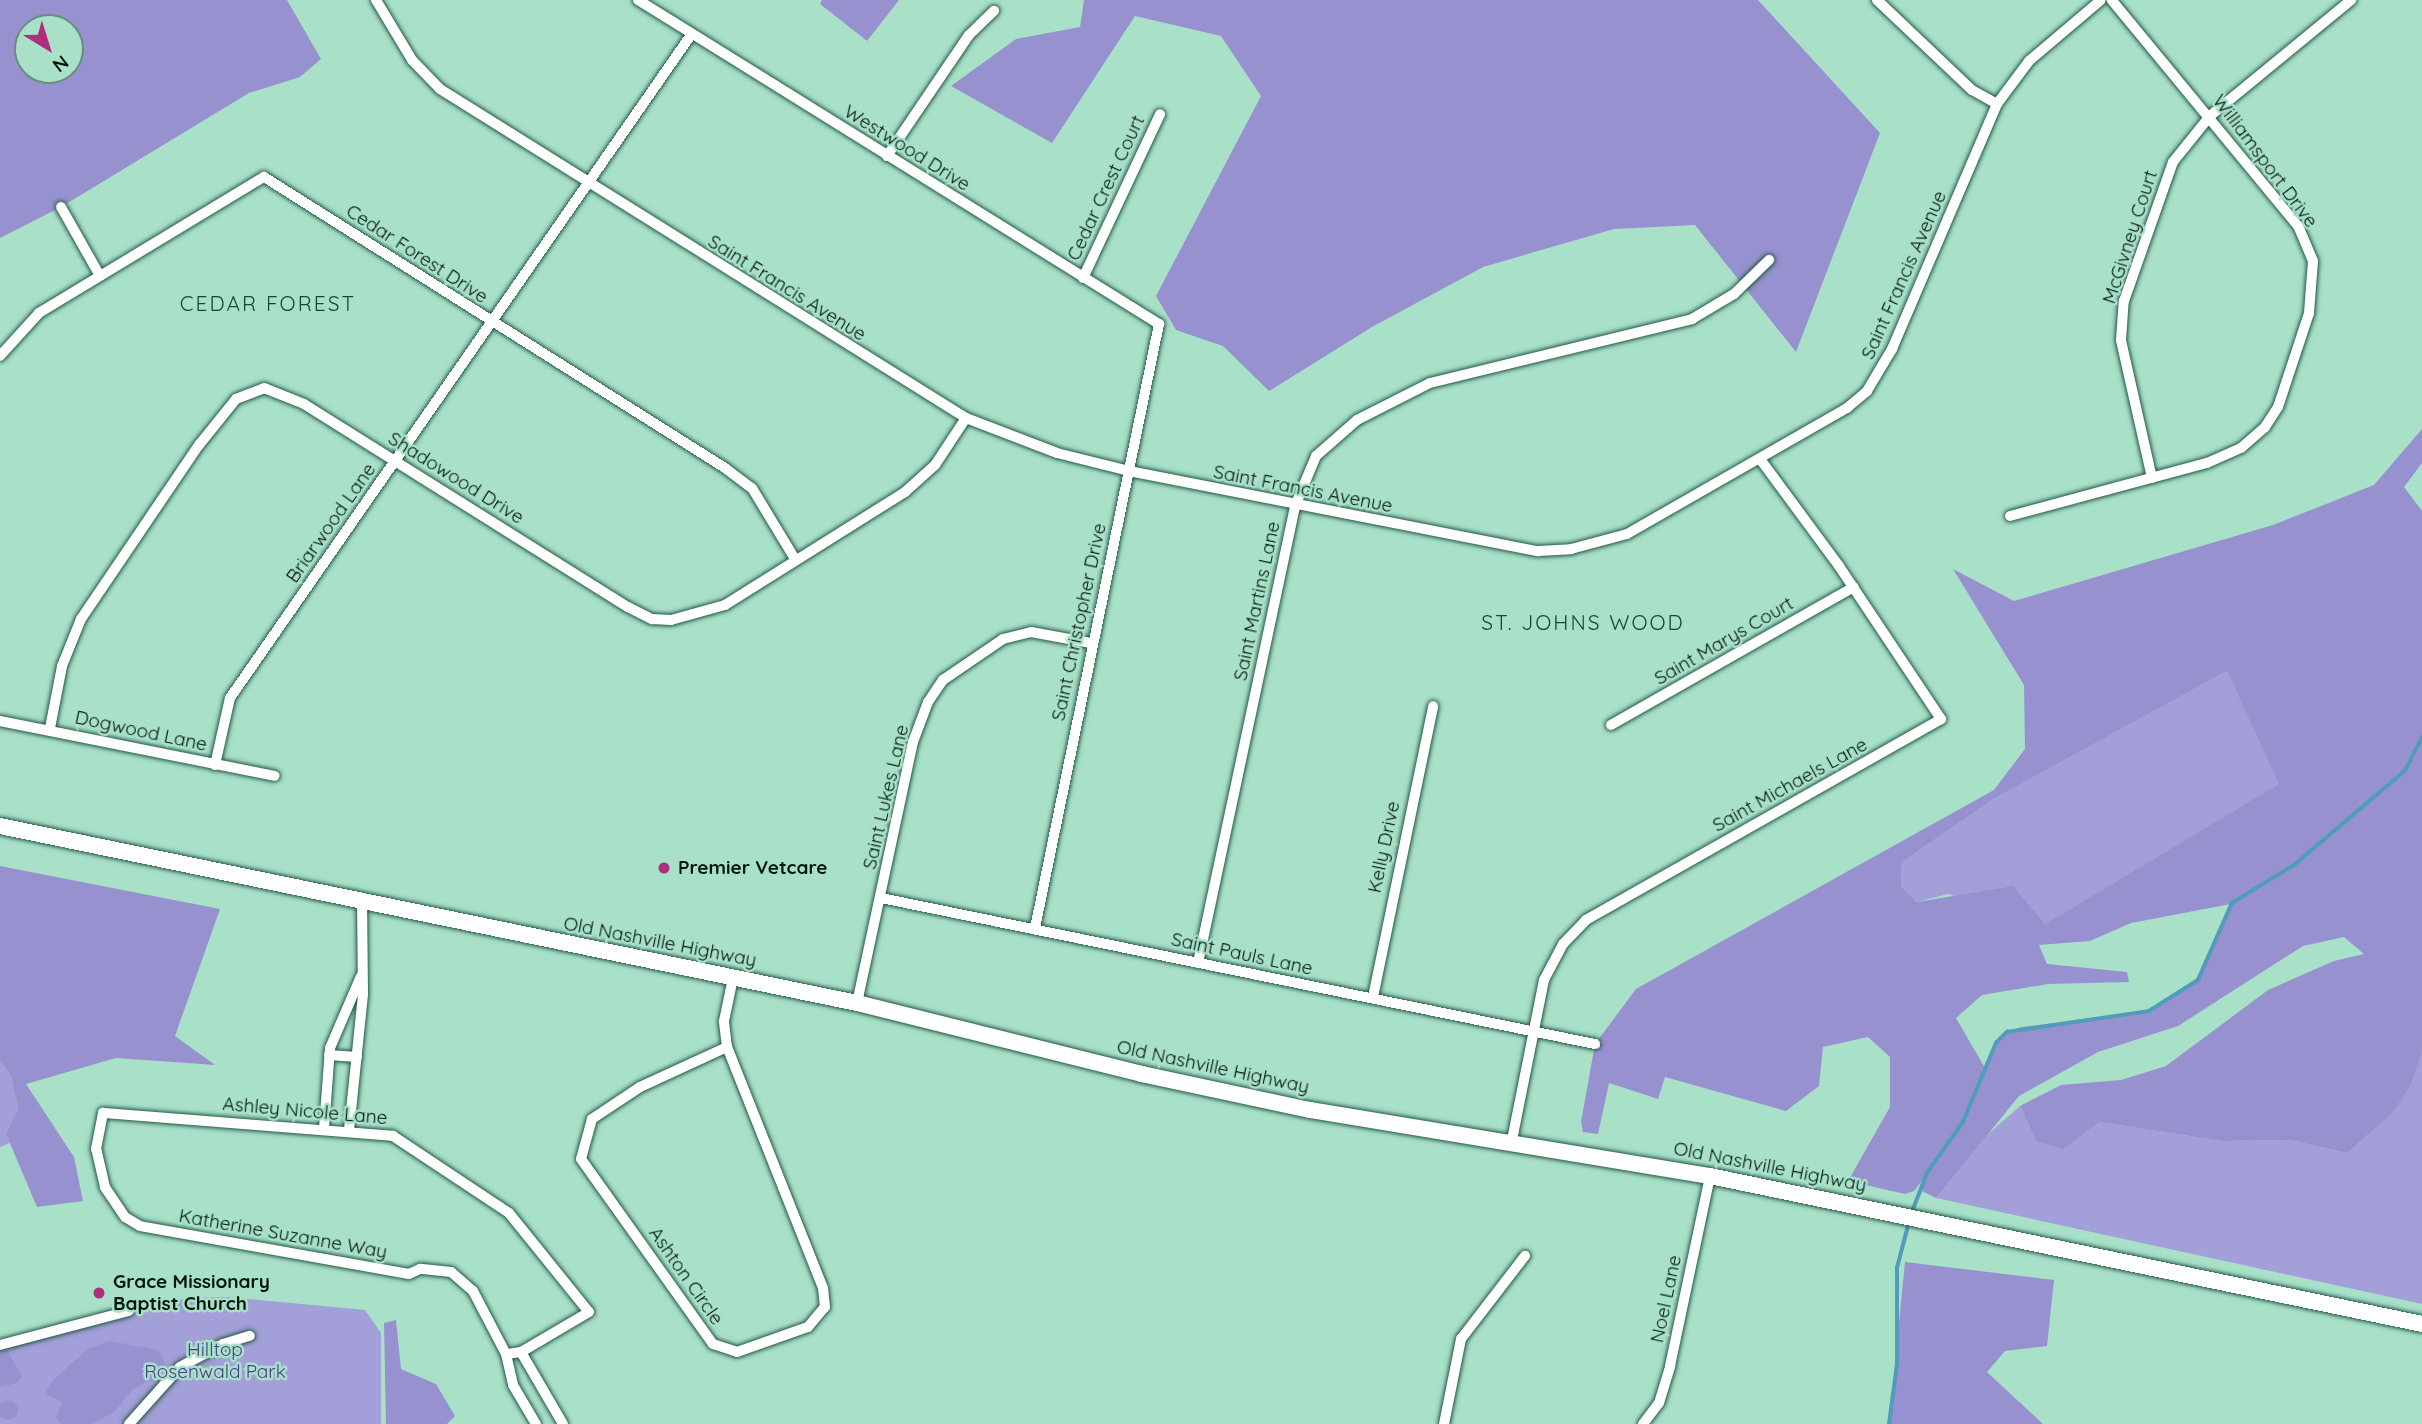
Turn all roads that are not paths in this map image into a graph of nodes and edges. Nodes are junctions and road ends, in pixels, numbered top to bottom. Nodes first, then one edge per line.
1 (376, 0) edge
2 (638, 0) edge
3 (1877, 0) edge
4 (2101, 0) edge
5 (2112, 0) edge
6 (2350, 0) edge
7 (994, 11) dead end
8 (691, 35) junction
9 (1997, 104) junction
10 (1160, 114) dead end
11 (2210, 116) junction
12 (887, 156) junction
13 (590, 184) junction
14 (61, 207) dead end
15 (1769, 260) dead end
16 (100, 276) junction
17 (1083, 278) junction
18 (494, 324) junction
19 (1159, 324) joint
20 (0, 356) edge
21 (966, 418) junction
22 (1760, 458) junction
23 (395, 461) junction
24 (1129, 471) junction
25 (2152, 478) junction
26 (1295, 506) junction
27 (2010, 516) dead end
28 (795, 559) junction
29 (1854, 587) junction
30 (1091, 643) junction
31 (1433, 706) dead end
32 (0, 721) edge
33 (1611, 725) dead end
34 (50, 728) junction
35 (215, 765) junction
36 (275, 776) dead end
37 (0, 826) edge
38 (881, 898) junction
39 (362, 902) junction
40 (1035, 928) junction
41 (1198, 963) junction
42 (360, 976) junction
43 (733, 978) junction
44 (1373, 997) junction
45 (856, 1003) junction
46 (1534, 1031) junction
47 (1595, 1044) dead end
48 (727, 1047) junction
49 (329, 1055) junction
50 (357, 1057) junction
51 (120, 1114) joint
52 (324, 1128) junction
53 (349, 1130) junction
54 (1512, 1140) junction
55 (1710, 1176) junction
56 (1525, 1256) dead end
57 (129, 1311) dead end
58 (2422, 1324) edge
59 (250, 1336) dead end
60 (0, 1345) edge
61 (521, 1352) junction
62 (506, 1354) junction
63 (129, 1424) edge
64 (536, 1424) edge
65 (563, 1424) edge
66 (1444, 1424) edge
67 (1643, 1424) edge

1 - 13 street, Saint Francis Avenue
2 - 8 street, Westwood Drive
3 - 9 street
4 - 9 street, Saint Francis Avenue
5 - 11 street, Williamsport Drive
6 - 11 street, McGivney Court
7 - 12 street
8 - 12 street, Westwood Drive
8 - 13 street, Briarwood Lane
9 - 22 street, Saint Francis Avenue
10 - 17 street, Cedar Crest Court
11 - 25 street, McGivney Court
11 - 25 street, Williamsport Drive
12 - 17 street, Westwood Drive
13 - 18 street, Briarwood Lane
13 - 21 street, Saint Francis Avenue
14 - 16 street
15 - 26 street, Saint Martins Lane
16 - 18 street, Cedar Forest Drive
16 - 20 street, Cedar Forest Drive
17 - 19 street, Westwood Drive
18 - 23 street, Briarwood Lane
18 - 28 street, Cedar Forest Drive
19 - 24 street, Saint Christopher Drive
21 - 24 street, Saint Francis Avenue
21 - 28 street, Shadowood Drive
22 - 26 street, Saint Francis Avenue
22 - 29 street, Saint Michaels Lane
23 - 28 street, Shadowood Drive
23 - 34 street, Shadowood Drive
23 - 35 street, Briarwood Lane
24 - 26 street, Saint Francis Avenue
24 - 30 street, Saint Christopher Drive
25 - 27 street, Williamsport Drive
26 - 41 street, Saint Martins Lane
29 - 33 street, Saint Marys Court
29 - 46 street, Saint Michaels Lane
30 - 38 street, Saint Lukes Lane
30 - 40 street, Saint Christopher Drive
31 - 44 street, Kelly Drive
32 - 34 street, Dogwood Lane
34 - 35 street, Dogwood Lane
35 - 36 street, Dogwood Lane
37 - 39 main road, Old Nashville Highway
38 - 40 street, Saint Pauls Lane
38 - 45 street, Saint Lukes Lane
39 - 42 street
39 - 43 main road, Old Nashville Highway
40 - 41 street, Saint Pauls Lane
41 - 44 street, Saint Pauls Lane
42 - 49 street
42 - 50 street
43 - 45 main road, Old Nashville Highway
43 - 48 street, Ashton Circle
44 - 46 street, Saint Pauls Lane
45 - 54 main road, Old Nashville Highway
46 - 47 street, Saint Pauls Lane
46 - 54 street, Saint Michaels Lane
48 - 48 street, Ashton Circle
49 - 50 street
49 - 52 street
50 - 53 street
51 - 52 street, Ashley Nicole Lane
51 - 62 street, Katherine Suzanne Way
52 - 53 street, Ashley Nicole Lane
53 - 61 street, Ashley Nicole Lane
54 - 55 main road, Old Nashville Highway
55 - 58 main road, Old Nashville Highway
55 - 67 street, Noel Lane
56 - 66 street
57 - 60 street
59 - 63 street
61 - 62 street
61 - 65 street
62 - 64 street

